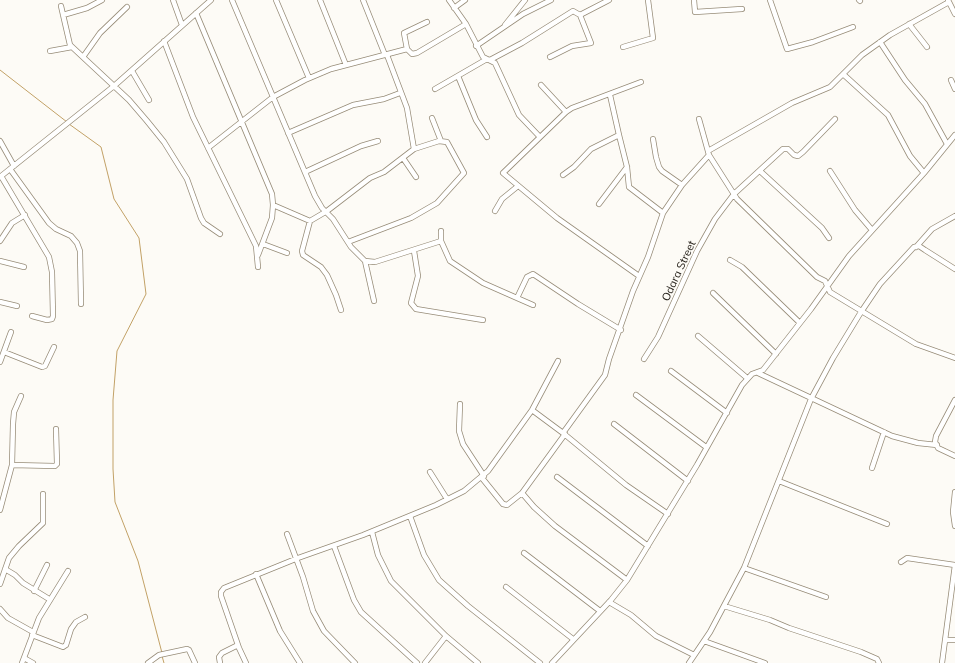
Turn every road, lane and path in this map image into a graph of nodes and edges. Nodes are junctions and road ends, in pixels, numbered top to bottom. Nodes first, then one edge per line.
1 (102, 0) edge
2 (174, 0) edge
3 (211, 0) edge
4 (232, 0) edge
5 (276, 0) edge
6 (320, 0) edge
7 (363, 0) edge
8 (449, 0) edge
9 (465, 0) edge
10 (525, 0) edge
11 (551, 0) edge
12 (609, 0) edge
13 (648, 0) edge
14 (694, 0) edge
15 (770, 0) edge
16 (948, 1) edge
17 (61, 6) dead end
18 (127, 7) dead end
19 (454, 8) junction
20 (742, 9) dead end
21 (196, 13) junction
22 (955, 14) edge
23 (63, 15) junction
24 (580, 15) junction
25 (427, 22) dead end
26 (466, 24) junction
27 (909, 24) junction
28 (182, 25) junction
29 (505, 26) junction
30 (853, 27) dead end
31 (164, 41) junction
32 (880, 42) junction
33 (476, 46) junction
34 (72, 47) junction
35 (623, 47) dead end
36 (927, 47) dead end
37 (407, 49) junction
38 (50, 51) dead end
39 (386, 55) junction
40 (550, 56) dead end
41 (83, 57) junction
42 (489, 60) junction
43 (346, 65) junction
44 (132, 71) junction
45 (843, 74) junction
46 (458, 76) junction
47 (309, 78) junction
48 (951, 80) dead end
49 (641, 82) dead end
50 (541, 85) dead end
51 (114, 86) junction
52 (435, 89) dead end
53 (955, 89) edge
54 (400, 93) junction
55 (610, 95) junction
56 (273, 97) junction
57 (149, 100) dead end
58 (566, 112) junction
59 (432, 118) dead end
60 (699, 119) dead end
61 (835, 119) dead end
62 (240, 122) junction
63 (288, 133) junction
64 (619, 134) junction
65 (955, 135) edge
66 (539, 136) junction
67 (486, 137) dead end
68 (653, 139) dead end
69 (0, 141) edge
70 (378, 141) dead end
71 (441, 141) junction
72 (948, 144) junction
73 (208, 148) junction
74 (414, 149) junction
75 (709, 153) junction
76 (403, 158) junction
77 (627, 167) junction
78 (12, 168) junction
79 (760, 171) junction
80 (830, 171) dead end
81 (305, 172) junction
82 (924, 173) junction
83 (563, 175) dead end
84 (0, 177) edge
85 (416, 177) dead end
86 (682, 185) junction
87 (518, 186) junction
88 (734, 194) junction
89 (599, 204) dead end
90 (273, 205) junction
91 (327, 211) junction
92 (495, 211) dead end
93 (663, 213) junction
94 (25, 215) junction
95 (955, 216) edge
96 (310, 221) junction
97 (872, 230) junction
98 (441, 231) dead end
99 (220, 234) dead end
100 (829, 238) dead end
101 (0, 241) edge
102 (441, 241) junction
103 (348, 242) junction
104 (263, 244) junction
105 (916, 247) junction
106 (414, 251) junction
107 (287, 253) dead end
108 (258, 255) junction
109 (730, 260) dead end
110 (0, 261) edge
111 (365, 261) junction
112 (24, 267) dead end
113 (258, 267) dead end
114 (955, 269) edge
115 (639, 276) junction
116 (827, 287) junction
117 (713, 293) dead end
118 (517, 298) junction
119 (374, 301) dead end
120 (0, 302) edge
121 (81, 304) dead end
122 (533, 305) dead end
123 (17, 306) dead end
124 (341, 310) dead end
125 (861, 312) junction
126 (32, 316) dead end
127 (483, 320) dead end
128 (800, 323) junction
129 (621, 330) junction
130 (12, 332) dead end
131 (698, 336) dead end
132 (54, 348) dead end
133 (4, 352) junction
134 (776, 354) junction
135 (955, 358) edge
136 (644, 359) dead end
137 (558, 361) dead end
138 (0, 362) edge
139 (671, 371) dead end
140 (758, 373) junction
141 (747, 378) junction
142 (636, 395) dead end
143 (21, 396) dead end
144 (811, 399) junction
145 (955, 400) edge
146 (460, 404) dead end
147 (532, 410) junction
148 (727, 413) junction
149 (614, 424) dead end
150 (56, 429) dead end
151 (884, 432) junction
152 (564, 433) junction
153 (937, 445) junction
154 (706, 447) junction
155 (955, 456) edge
156 (12, 465) junction
157 (872, 468) dead end
158 (430, 472) dead end
159 (483, 477) junction
160 (557, 477) dead end
161 (688, 481) junction
162 (779, 481) junction
163 (955, 492) edge
164 (522, 493) junction
165 (44, 494) dead end
166 (447, 499) junction
167 (0, 510) edge
168 (668, 514) junction
169 (410, 516) junction
170 (887, 524) dead end
171 (955, 526) edge
172 (372, 532) junction
173 (287, 534) dead end
174 (334, 546) junction
175 (648, 546) junction
176 (524, 553) dead end
177 (296, 558) junction
178 (901, 562) dead end
179 (47, 565) dead end
180 (955, 565) edge
181 (744, 568) junction
182 (5, 569) junction
183 (68, 571) dead end
184 (256, 574) junction
185 (627, 580) junction
186 (0, 584) edge
187 (506, 587) dead end
188 (34, 591) junction
189 (826, 597) dead end
190 (49, 600) junction
191 (953, 600) edge
192 (609, 602) junction
193 (724, 606) junction
194 (0, 610) edge
195 (600, 611) junction
196 (85, 617) dead end
197 (33, 633) junction
198 (446, 636) junction
199 (573, 639) junction
200 (946, 640) junction
201 (955, 640) edge
202 (704, 641) junction
203 (238, 645) junction
204 (694, 656) junction
205 (23, 661) edge
206 (33, 663) edge
207 (148, 663) edge
208 (196, 663) edge
209 (220, 663) edge
210 (246, 663) edge
211 (300, 663) edge
212 (355, 663) edge
213 (417, 663) edge
214 (425, 663) edge
215 (478, 663) edge
216 (540, 663) edge
217 (552, 663) edge
218 (689, 663) edge
219 (765, 663) edge
220 (879, 663) edge
221 (942, 663) edge

1 - 23 street
2 - 28 street
3 - 21 street
4 - 56 street
5 - 47 street
6 - 43 street
7 - 39 street
8 - 19 street
9 - 19 street
10 - 29 street
11 - 29 street
12 - 24 street
13 - 35 street
14 - 20 street
15 - 30 street
16 - 22 street
16 - 27 street
17 - 23 street
18 - 41 street
19 - 26 street
21 - 28 street
21 - 62 street
23 - 34 street
24 - 40 street
24 - 42 street
25 - 37 street
26 - 33 street
26 - 37 street
27 - 32 street
27 - 36 street
28 - 31 street
29 - 33 street
31 - 44 street
31 - 73 street
32 - 45 street
32 - 72 street
33 - 42 street
34 - 38 street
34 - 41 street
37 - 39 street
39 - 43 street
39 - 54 street
41 - 51 street
42 - 46 street
42 - 66 street
43 - 47 street
44 - 51 street
44 - 57 street
45 - 75 street
45 - 82 street
46 - 52 street
46 - 67 street
47 - 56 street
48 - 53 street
49 - 55 street
50 - 58 street
51 - 78 street
51 - 99 street
54 - 63 street
54 - 74 street
55 - 58 street
55 - 64 street
56 - 62 street
56 - 63 street
58 - 66 street
59 - 71 street
60 - 75 street
61 - 79 street, Odara Street
62 - 73 street
62 - 90 street
63 - 81 street
64 - 77 street
64 - 83 street
65 - 72 street
66 - 87 street
68 - 86 street
69 - 78 street
70 - 81 street
71 - 74 street
71 - 103 street
72 - 82 street
73 - 108 street
74 - 76 street
75 - 86 street
75 - 88 street
76 - 85 street
76 - 91 street
77 - 89 street
77 - 93 street
78 - 84 street
78 - 121 street
79 - 88 street, Odara Street
79 - 100 street
80 - 97 street
81 - 91 street
82 - 97 street
84 - 94 street
86 - 93 street
87 - 92 street
87 - 115 street
88 - 116 street
88 - 136 street, Odara Street
90 - 96 street
90 - 104 street
91 - 96 street
91 - 103 street
93 - 115 street
94 - 101 street
94 - 126 street
95 - 105 street
96 - 124 street
97 - 116 street
98 - 102 street
102 - 106 street
102 - 118 street
103 - 111 street
104 - 107 street
104 - 108 street
105 - 114 street
105 - 125 street
106 - 111 street
106 - 127 street
108 - 113 street
109 - 128 street
110 - 112 street
111 - 119 street
115 - 129 street
116 - 125 street
116 - 128 street
117 - 134 street
118 - 122 street
118 - 129 street
120 - 123 street
125 - 135 street
125 - 144 street
128 - 134 street
129 - 152 street
130 - 133 street
131 - 141 street
132 - 133 street
133 - 138 street
134 - 140 street
137 - 147 street
139 - 148 street
140 - 141 street
140 - 144 street
141 - 148 street
142 - 154 street
143 - 156 street
144 - 151 street
144 - 162 street
145 - 153 street
146 - 159 street
147 - 152 street
147 - 159 street
148 - 154 street
149 - 161 street
150 - 156 street
151 - 153 street
151 - 157 street
152 - 164 street
152 - 168 street
153 - 155 street
154 - 161 street
156 - 167 street
158 - 166 street
159 - 164 street
159 - 166 street
160 - 175 street
161 - 168 street
162 - 170 street
162 - 181 street
163 - 171 street
164 - 185 street
165 - 182 street
166 - 169 street
168 - 175 street
169 - 172 street
169 - 216 street
172 - 174 street
172 - 198 street
173 - 177 street
174 - 177 street
174 - 213 street
175 - 185 street
176 - 195 street
177 - 184 street
177 - 212 street
178 - 180 street
179 - 188 street
180 - 191 street
181 - 189 street
181 - 193 street
182 - 186 street
182 - 188 street
183 - 190 street
184 - 203 street
184 - 211 street
185 - 192 street
187 - 199 street
188 - 190 street
190 - 197 street
191 - 200 street
192 - 195 street
192 - 204 street
193 - 202 street
193 - 220 street
194 - 197 street
195 - 199 street
196 - 197 street
197 - 205 street
198 - 214 street
198 - 215 street
199 - 217 street
200 - 201 street
200 - 221 street
202 - 204 street
202 - 219 street
203 - 209 street
203 - 210 street
204 - 218 street
205 - 206 street
207 - 208 street

